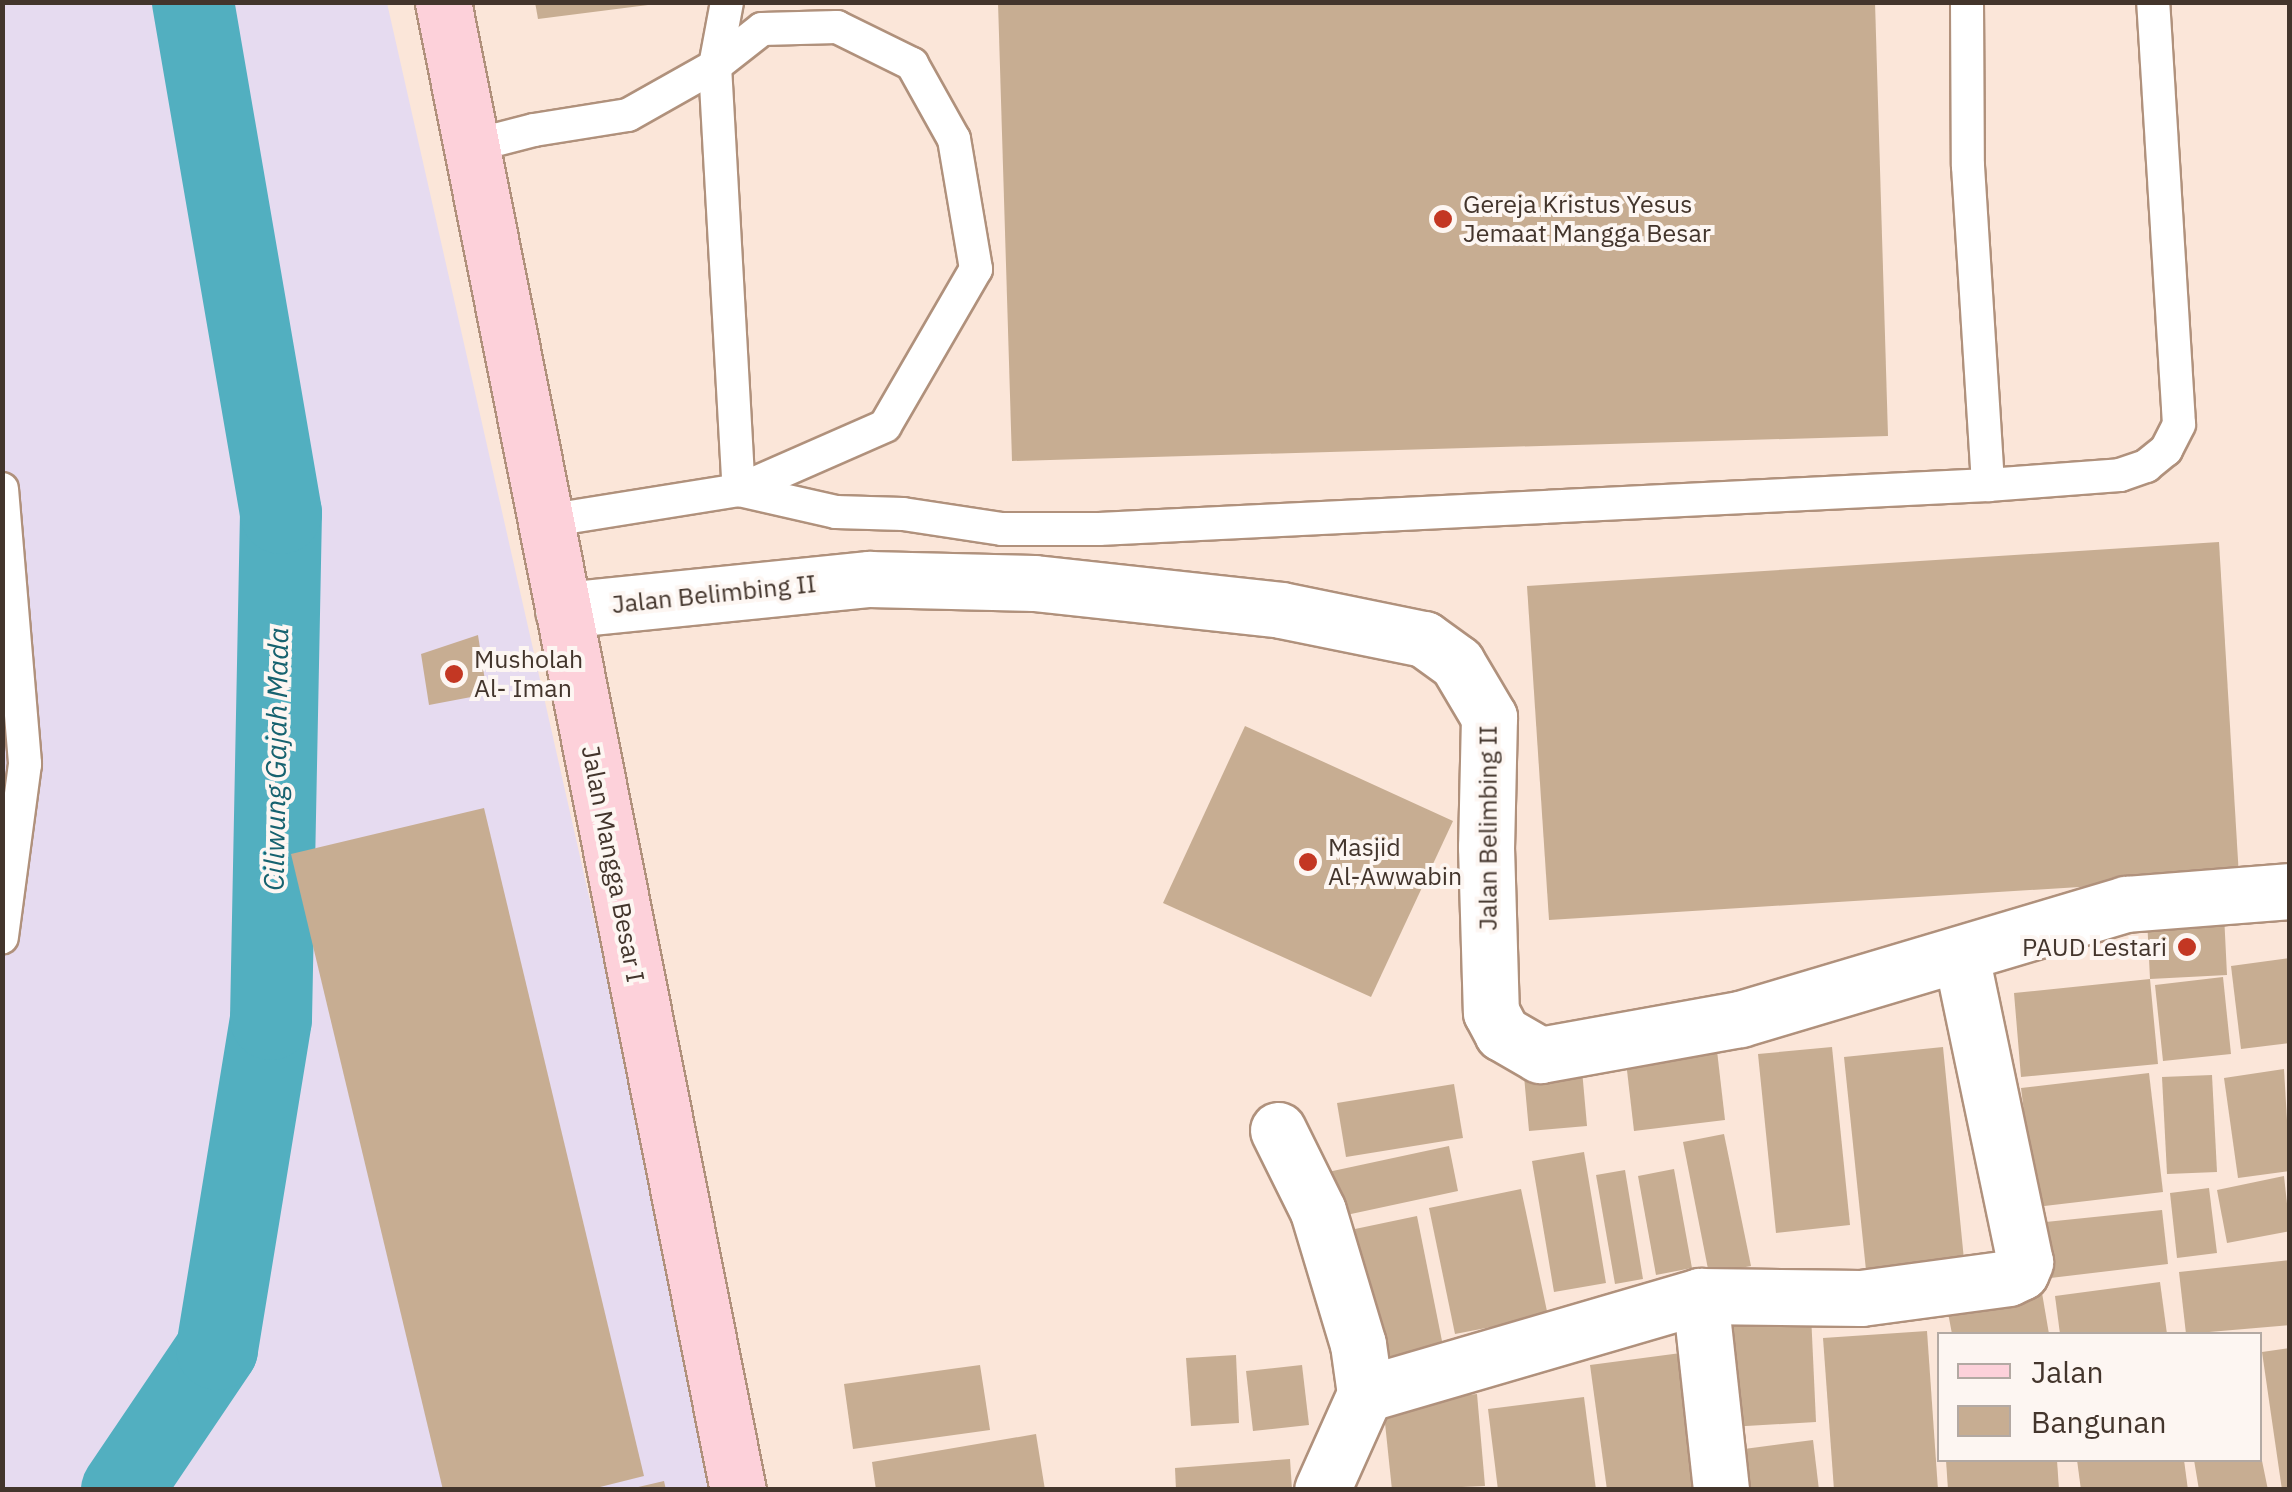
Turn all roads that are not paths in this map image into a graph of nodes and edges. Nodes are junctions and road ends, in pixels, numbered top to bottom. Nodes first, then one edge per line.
1 (443, 2) edge
2 (727, 2) edge
3 (1966, 2) edge
4 (2153, 2) edge
5 (715, 66) junction
6 (472, 146) junction
7 (1988, 485) junction
8 (2, 489) edge
9 (739, 490) junction
10 (545, 520) junction
11 (563, 610) junction
12 (2290, 891) edge
13 (2, 937) edge
14 (1961, 956) junction
15 (1278, 1130) dead end
16 (1700, 1296) junction
17 (1365, 1394) junction
18 (738, 1490) edge
19 (1322, 1490) edge
20 (1721, 1490) edge

1 - 6 street, Jalan Mangga Besar I
2 - 5 lane
3 - 7 lane
4 - 7 lane
5 - 6 lane
5 - 9 lane
5 - 9 lane
6 - 10 street, Jalan Mangga Besar I
7 - 9 lane
8 - 13 lane
9 - 10 lane
10 - 11 street, Jalan Mangga Besar I
11 - 14 street, Jalan Belimbing II
11 - 18 street, Jalan Mangga Besar I
12 - 14 street, Jalan Belimbing II
14 - 16 street
15 - 17 street
16 - 17 street
16 - 20 street
17 - 19 street

